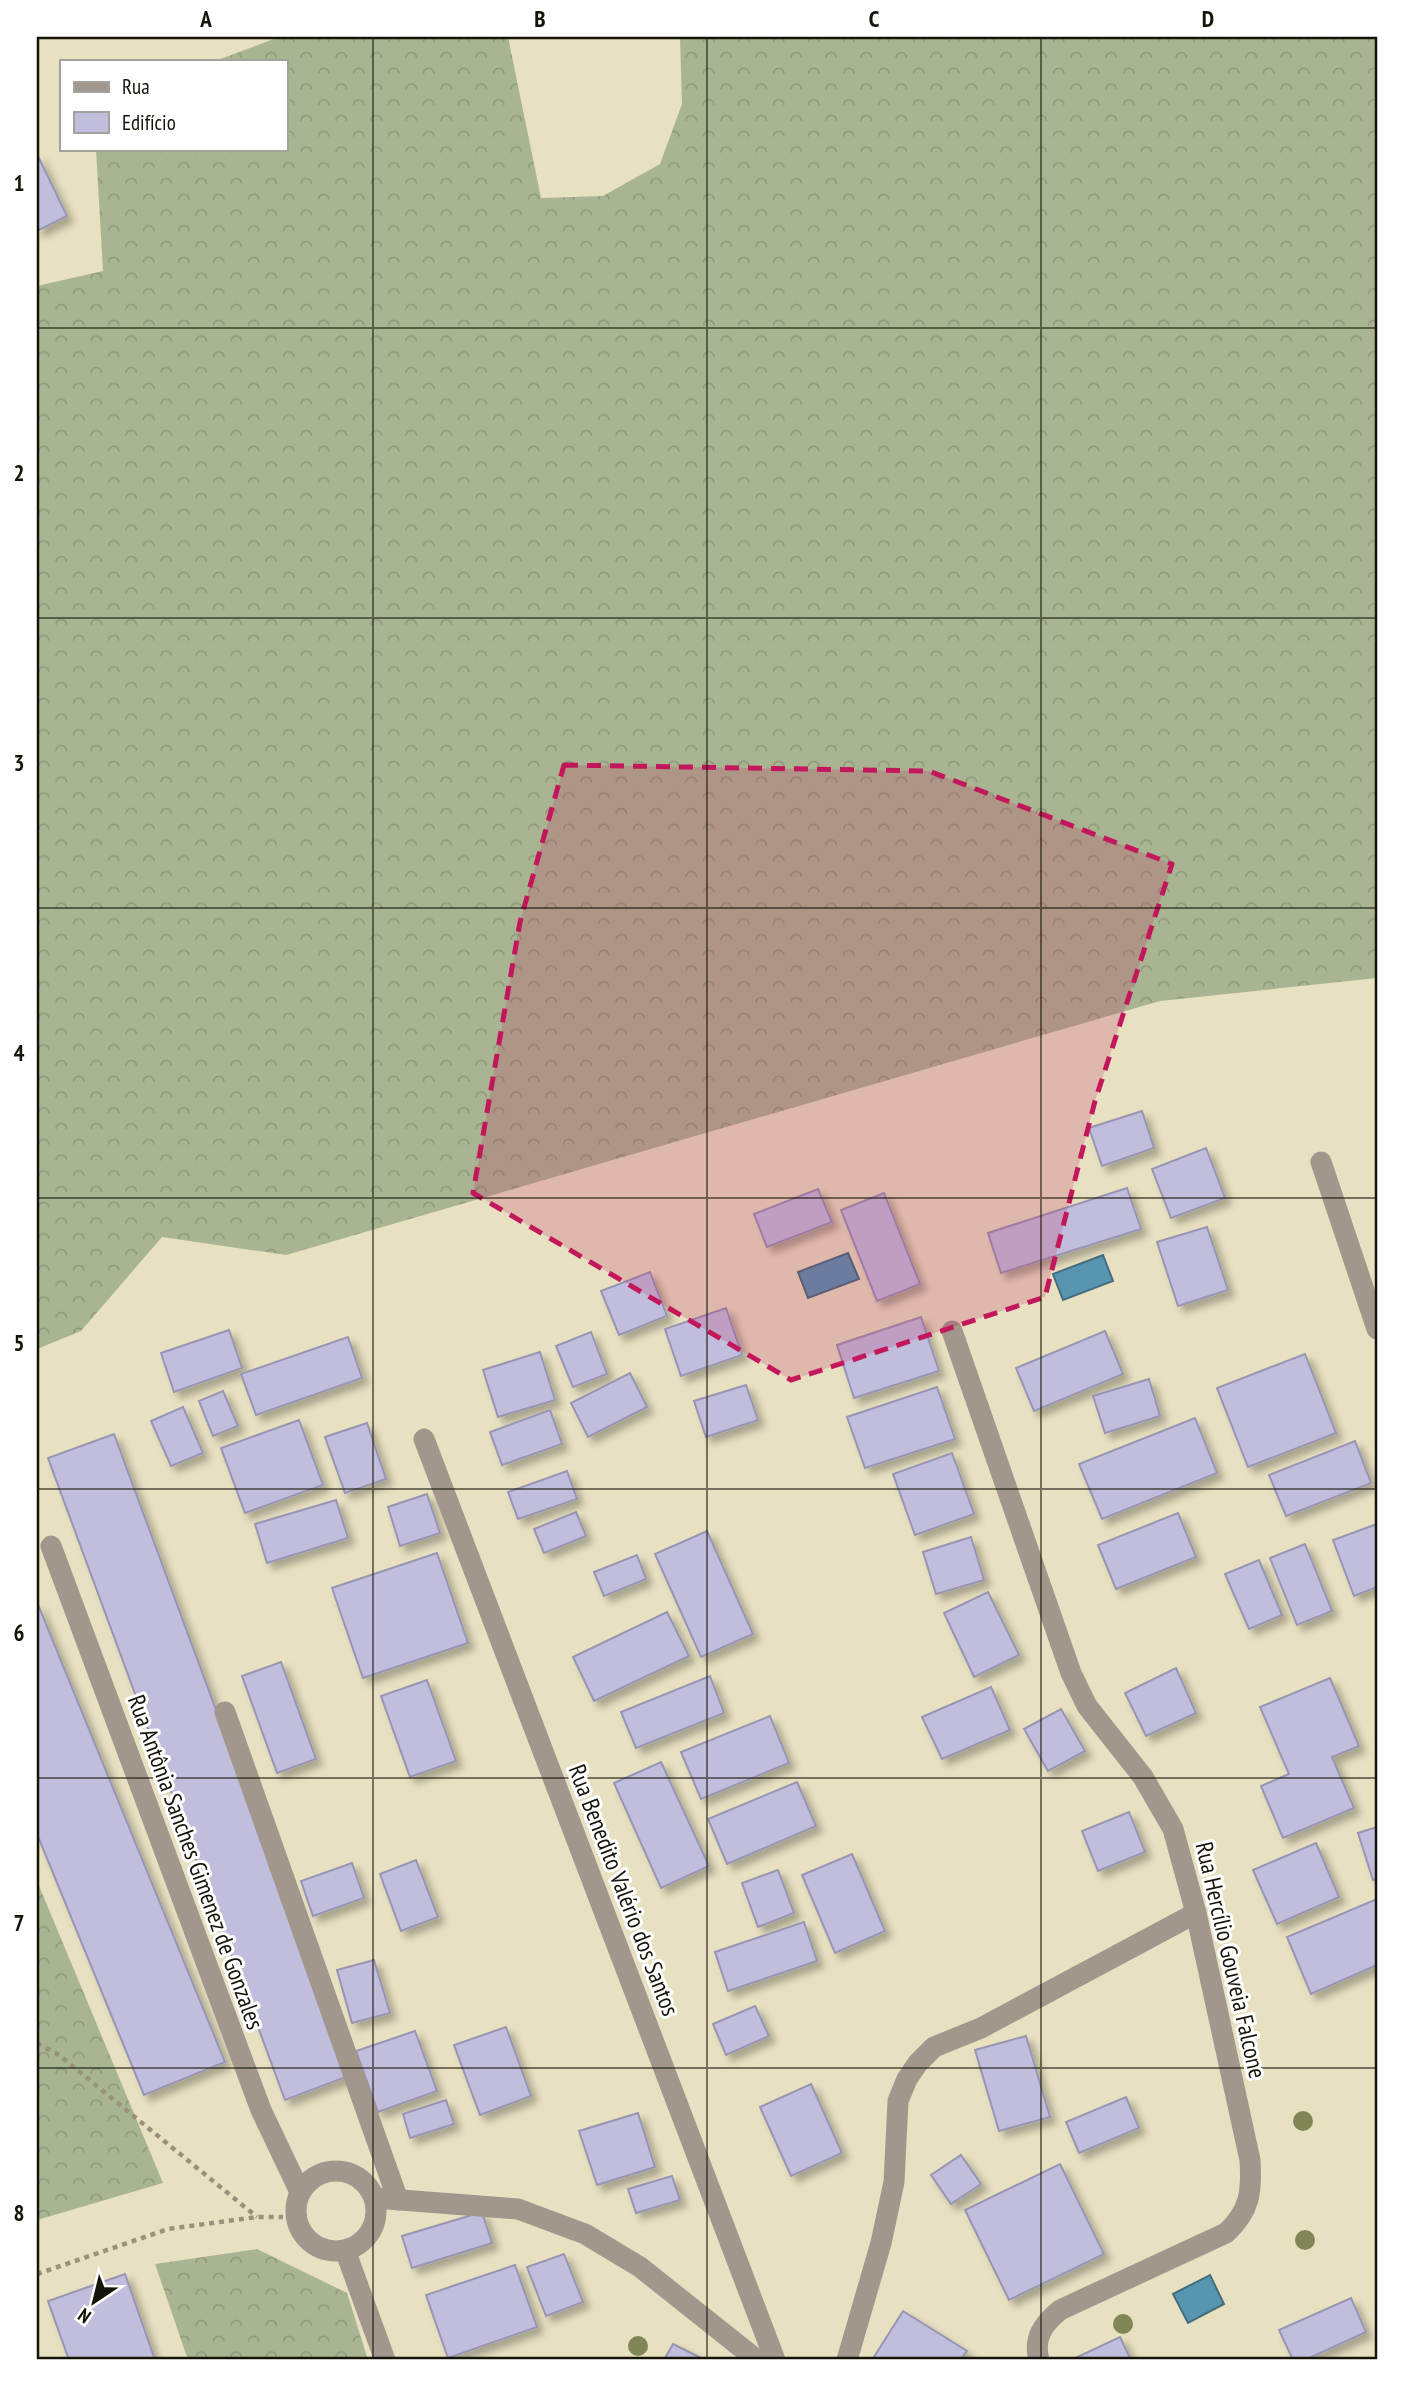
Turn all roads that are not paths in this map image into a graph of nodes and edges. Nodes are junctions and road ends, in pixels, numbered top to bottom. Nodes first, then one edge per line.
1 (1321, 1162) dead end
2 (1377, 1329) edge
3 (952, 1331) dead end
4 (424, 1439) dead end
5 (51, 1546) dead end
6 (225, 1712) dead end
7 (1196, 1913) junction
8 (300, 2192) junction
9 (375, 2198) junction
10 (398, 2200) junction
11 (345, 2250) junction
12 (385, 2360) edge
13 (757, 2360) edge
14 (775, 2360) edge
15 (847, 2360) edge
16 (1040, 2360) edge

1 - 2 street
3 - 7 street, Rua Hercílio Gouveia Falcone
4 - 14 street, Rua Benedito Valério dos Santos
5 - 8 street, Rua Antônia Sanches Gimenez de Gonzales
6 - 10 street
7 - 15 street
7 - 16 street, Rua Hercílio Gouveia Falcone
8 - 9 street
8 - 11 street
9 - 10 street
9 - 11 street
10 - 13 street
11 - 12 street

